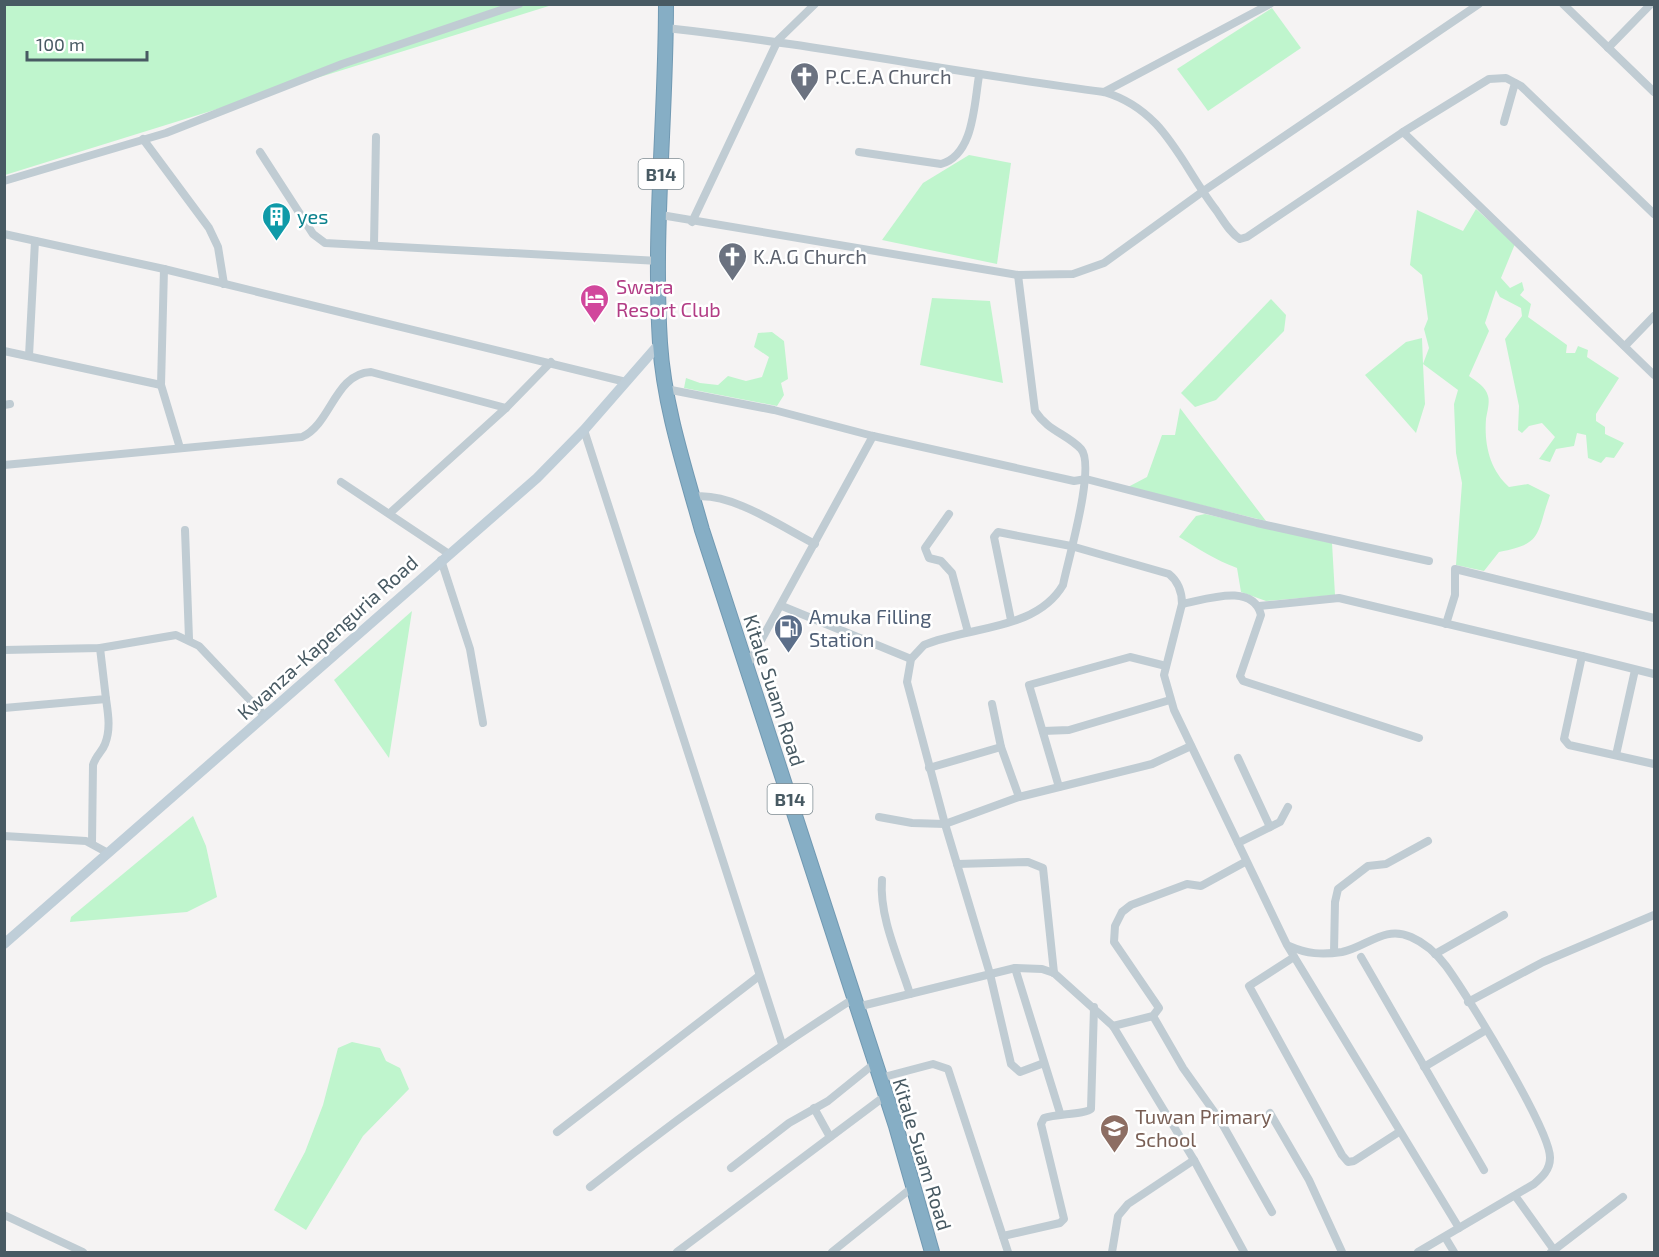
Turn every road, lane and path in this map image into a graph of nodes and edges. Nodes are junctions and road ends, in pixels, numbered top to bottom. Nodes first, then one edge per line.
1 (519, 4) edge
2 (666, 4) edge
3 (815, 4) edge
4 (1270, 4) edge
5 (1479, 4) edge
6 (1563, 4) edge
7 (1651, 4) edge
8 (666, 28) junction
9 (778, 40) junction
10 (1608, 48) junction
11 (979, 76) junction
12 (1515, 83) junction
13 (1104, 92) junction
14 (1654, 92) edge
15 (1504, 122) dead end
16 (1403, 132) junction
17 (376, 137) dead end
18 (143, 140) junction
19 (260, 152) dead end
20 (859, 152) dead end
21 (4, 181) edge
22 (1202, 192) junction
23 (1654, 214) edge
24 (661, 215) junction
25 (692, 222) junction
26 (4, 234) edge
27 (35, 241) junction
28 (374, 243) junction
29 (659, 261) junction
30 (164, 269) junction
31 (1017, 275) junction
32 (224, 284) junction
33 (1654, 316) edge
34 (660, 343) junction
35 (1625, 346) junction
36 (4, 351) edge
37 (29, 356) junction
38 (551, 362) junction
39 (1654, 375) edge
40 (626, 382) junction
41 (161, 385) junction
42 (666, 389) junction
43 (506, 408) junction
44 (584, 430) junction
45 (873, 436) junction
46 (180, 448) junction
47 (4, 465) edge
48 (1086, 479) junction
49 (340, 482) dead end
50 (693, 497) junction
51 (390, 513) junction
52 (949, 514) dead end
53 (185, 530) dead end
54 (815, 544) junction
55 (1071, 546) junction
56 (445, 557) junction
57 (1429, 561) dead end
58 (1182, 604) junction
59 (782, 606) junction
60 (1259, 606) junction
61 (1654, 618) edge
62 (1011, 620) junction
63 (1446, 624) junction
64 (968, 632) junction
65 (189, 639) junction
66 (100, 648) junction
67 (4, 650) edge
68 (1582, 656) junction
69 (911, 659) junction
70 (746, 666) junction
71 (1166, 666) junction
72 (1635, 670) junction
73 (1654, 674) edge
74 (106, 699) junction
75 (1170, 700) junction
76 (992, 704) dead end
77 (4, 708) edge
78 (265, 716) junction
79 (483, 723) dead end
80 (1043, 731) junction
81 (1419, 738) dead end
82 (1191, 746) junction
83 (1001, 747) junction
84 (1616, 755) junction
85 (1238, 758) dead end
86 (1654, 764) edge
87 (929, 768) junction
88 (1059, 787) junction
89 (1019, 797) junction
90 (1288, 807) dead end
91 (879, 817) dead end
92 (945, 824) junction
93 (1270, 827) junction
94 (4, 836) edge
95 (1428, 841) dead end
96 (92, 843) junction
97 (1238, 843) junction
98 (108, 853) junction
99 (1245, 862) junction
100 (957, 864) junction
101 (882, 880) dead end
102 (1504, 915) dead end
103 (1654, 915) edge
104 (4, 944) edge
105 (1287, 945) junction
106 (1334, 952) junction
107 (1435, 954) junction
108 (1294, 957) junction
109 (1361, 957) dead end
110 (1015, 968) junction
111 (1054, 973) junction
112 (990, 974) junction
113 (759, 976) junction
114 (910, 994) junction
115 (1468, 1002) junction
116 (855, 1003) junction
117 (1094, 1007) junction
118 (1153, 1016) junction
119 (1113, 1026) junction
120 (1486, 1030) junction
121 (782, 1044) junction
122 (1044, 1063) junction
123 (874, 1064) junction
124 (1424, 1067) junction
125 (880, 1078) junction
126 (885, 1096) junction
127 (814, 1108) junction
128 (1060, 1113) junction
129 (1270, 1113) dead end
130 (557, 1132) dead end
131 (1399, 1132) junction
132 (830, 1137) junction
133 (1194, 1160) junction
134 (731, 1168) dead end
135 (1484, 1170) dead end
136 (914, 1186) junction
137 (590, 1187) dead end
138 (1516, 1197) junction
139 (1623, 1197) dead end
140 (1272, 1212) dead end
141 (4, 1215) edge
142 (1458, 1228) junction
143 (1003, 1236) junction
144 (1445, 1237) junction
145 (1552, 1251) edge
146 (83, 1252) edge
147 (677, 1252) edge
148 (832, 1252) edge
149 (932, 1252) edge
150 (1008, 1252) edge
151 (1112, 1252) edge
152 (1244, 1252) edge
153 (1342, 1252) edge
154 (1418, 1252) edge
155 (1454, 1252) edge

1 - 18 street
2 - 8 highway, B14
3 - 9 street
4 - 13 street
5 - 22 street
6 - 10 street
7 - 10 street
8 - 9 street
8 - 24 highway, B14
9 - 11 street
9 - 25 street
10 - 14 street
11 - 13 street
11 - 20 street
12 - 15 street
12 - 16 street
12 - 23 street
13 - 22 street
16 - 22 street
16 - 35 street
17 - 28 street
18 - 21 street
18 - 32 street
19 - 28 street
22 - 31 street
24 - 25 street
24 - 29 highway, B14
25 - 31 street
26 - 27 street
27 - 30 street
27 - 37 street
28 - 29 street
29 - 34 highway, B14
30 - 32 street
30 - 41 street
31 - 48 street
32 - 38 street
33 - 35 street
34 - 40 street, Kwanza-Kapenguria Road
34 - 42 highway, Kitale Suam Road / B14
35 - 39 street
36 - 37 street
37 - 41 street
38 - 40 street
38 - 43 street
40 - 44 street, Kwanza-Kapenguria Road
41 - 46 street
42 - 45 street
42 - 50 highway, Kitale Suam Road / B14
43 - 46 street
43 - 51 street
44 - 56 street, Kwanza-Kapenguria Road
44 - 113 street
45 - 48 street
45 - 54 street
46 - 47 street
48 - 55 street
48 - 57 street
49 - 51 street
50 - 54 street
50 - 70 highway, Kitale Suam Road / B14
51 - 56 street
52 - 64 street
53 - 65 street
54 - 59 street
55 - 58 street
55 - 62 street
55 - 62 street
56 - 78 street, Kwanza-Kapenguria Road
56 - 79 street
58 - 60 street
58 - 71 street
59 - 69 street
59 - 70 street
60 - 63 street
60 - 81 street
61 - 63 street
62 - 64 street
63 - 68 street
64 - 69 street
65 - 66 street
65 - 78 street
66 - 67 street
66 - 74 street
68 - 72 street
68 - 84 street
69 - 87 street
70 - 116 highway, Kitale Suam Road / B14
71 - 75 street
71 - 80 street
72 - 73 street
72 - 84 street
74 - 77 street
74 - 96 street
75 - 80 street
75 - 82 street
76 - 83 street
78 - 98 street, Kwanza-Kapenguria Road
80 - 88 street
82 - 88 street
82 - 97 street
83 - 87 street
83 - 89 street
84 - 86 street
85 - 93 street
87 - 92 street
88 - 89 street
89 - 92 street
90 - 93 street
91 - 92 street
92 - 100 street
93 - 97 street
94 - 96 street
95 - 106 street
96 - 98 street
97 - 99 street
98 - 104 street, Kwanza-Kapenguria Road
99 - 105 street
99 - 118 street
100 - 111 street
100 - 112 street
101 - 114 street
102 - 107 street
103 - 115 street
105 - 106 street
105 - 108 street
106 - 107 street
107 - 115 street
108 - 131 street
108 - 131 street
109 - 124 street
110 - 111 street
110 - 112 street
110 - 122 street
111 - 117 street
112 - 114 street
112 - 122 street
113 - 121 street
113 - 130 street
114 - 116 street
115 - 120 street
116 - 121 street
116 - 123 highway, Kitale Suam Road / B14
117 - 119 street
117 - 128 street
118 - 119 street
118 - 140 street
119 - 133 street
120 - 124 street
120 - 138 street
121 - 137 street
122 - 128 street
123 - 125 highway, Kitale Suam Road / B14
123 - 127 street
124 - 135 street
125 - 126 highway, Kitale Suam Road / B14
125 - 143 street
126 - 132 street
126 - 136 highway, Kitale Suam Road / B14
127 - 132 street
127 - 134 street
128 - 143 street
129 - 153 street
131 - 142 street
132 - 147 street
133 - 151 street
133 - 152 street
136 - 148 street
136 - 149 highway, Kitale Suam Road / B14
138 - 142 street
138 - 145 street
139 - 145 street
141 - 146 street
142 - 144 street
143 - 150 street
144 - 154 street
144 - 155 street

